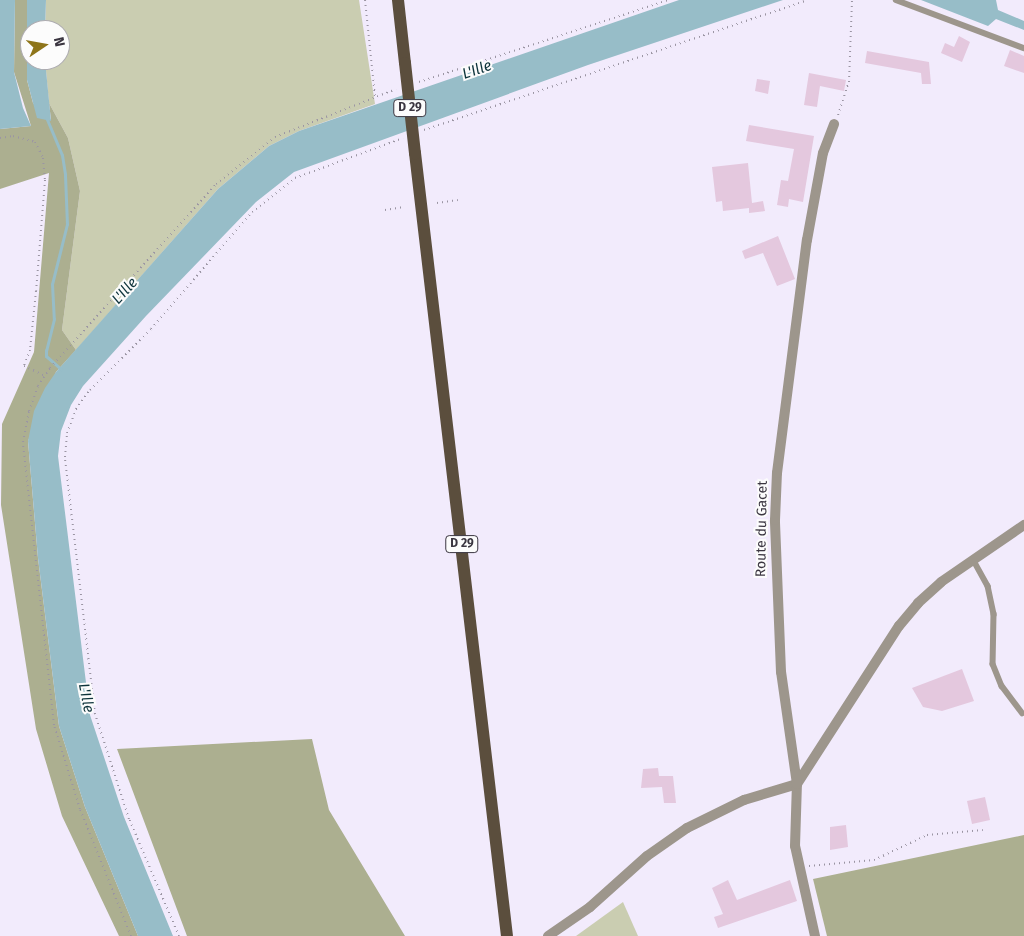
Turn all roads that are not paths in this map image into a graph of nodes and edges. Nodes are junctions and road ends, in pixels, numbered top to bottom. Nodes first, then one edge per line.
1 (398, 0) edge
2 (896, 0) edge
3 (1024, 48) edge
4 (834, 124) road end
5 (1024, 525) edge
6 (973, 559) junction
7 (1022, 713) dead end
8 (796, 784) junction
9 (507, 936) edge
10 (548, 936) edge
11 (815, 936) edge

1 - 9 main road, D 29, bridge
2 - 3 lane
4 - 8 street, Route du Gacet
5 - 6 street
6 - 7 lane
6 - 8 street
8 - 10 street
8 - 11 street, Route du Gacet

